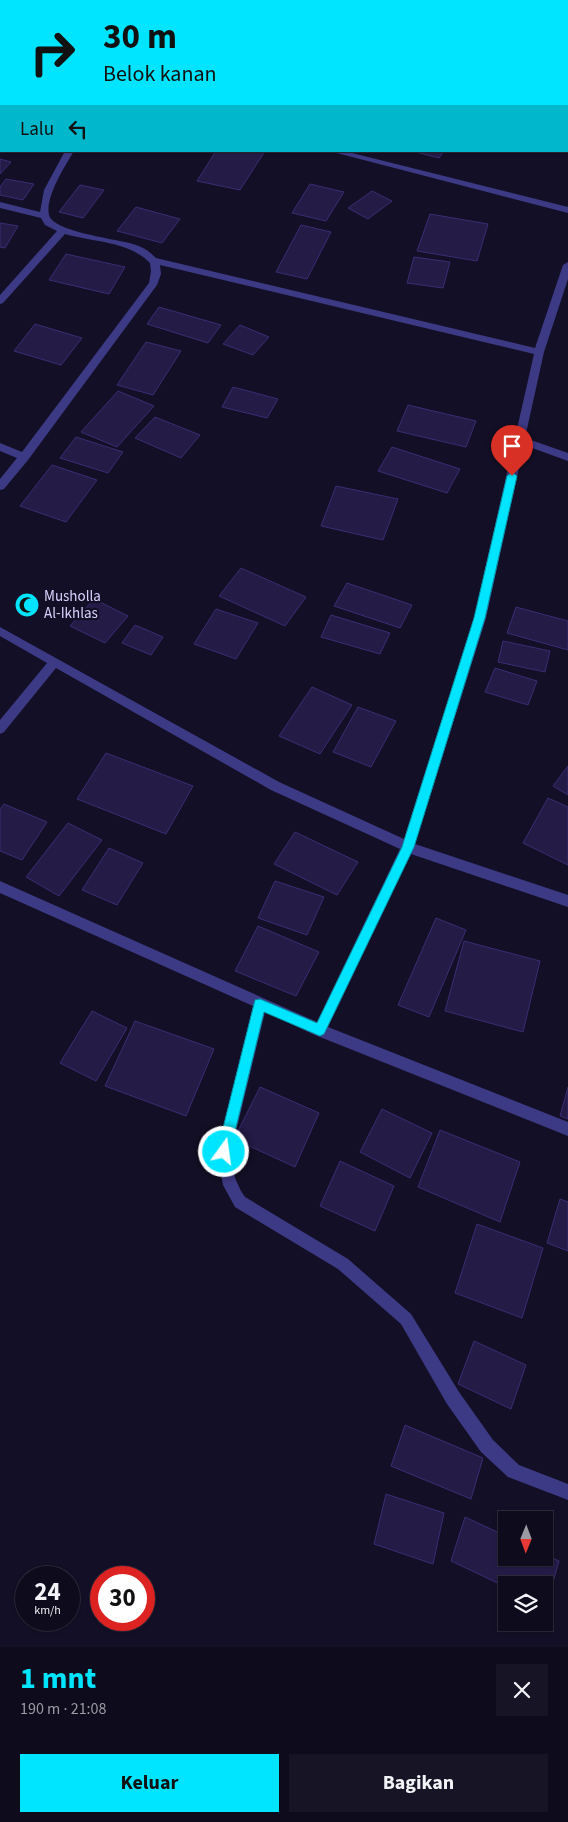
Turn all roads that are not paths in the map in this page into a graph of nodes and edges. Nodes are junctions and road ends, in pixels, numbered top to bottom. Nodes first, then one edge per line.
1 (69, 152) edge
2 (337, 152) edge
3 (0, 205) edge
4 (568, 210) edge
5 (44, 216) junction
6 (63, 230) junction
7 (153, 260) junction
8 (568, 265) edge
9 (0, 301) edge
10 (539, 352) junction
11 (520, 440) junction
12 (0, 448) edge
13 (24, 457) junction
14 (568, 457) edge
15 (0, 486) edge
16 (0, 631) edge
17 (54, 662) junction
18 (0, 730) edge
19 (408, 847) junction
20 (0, 887) edge
21 (568, 901) edge
22 (260, 1004) junction
23 (320, 1030) junction
24 (568, 1129) edge
25 (568, 1492) edge

1 - 5 street
2 - 4 street
3 - 5 street
5 - 6 street
6 - 7 street
6 - 9 street
7 - 10 street
7 - 13 street
8 - 10 street
10 - 11 street
11 - 14 street
11 - 19 street
12 - 13 street
13 - 15 street
16 - 17 street
17 - 18 street
17 - 19 street
19 - 21 street
19 - 23 street
20 - 22 street
22 - 23 street
22 - 25 street
23 - 24 street

